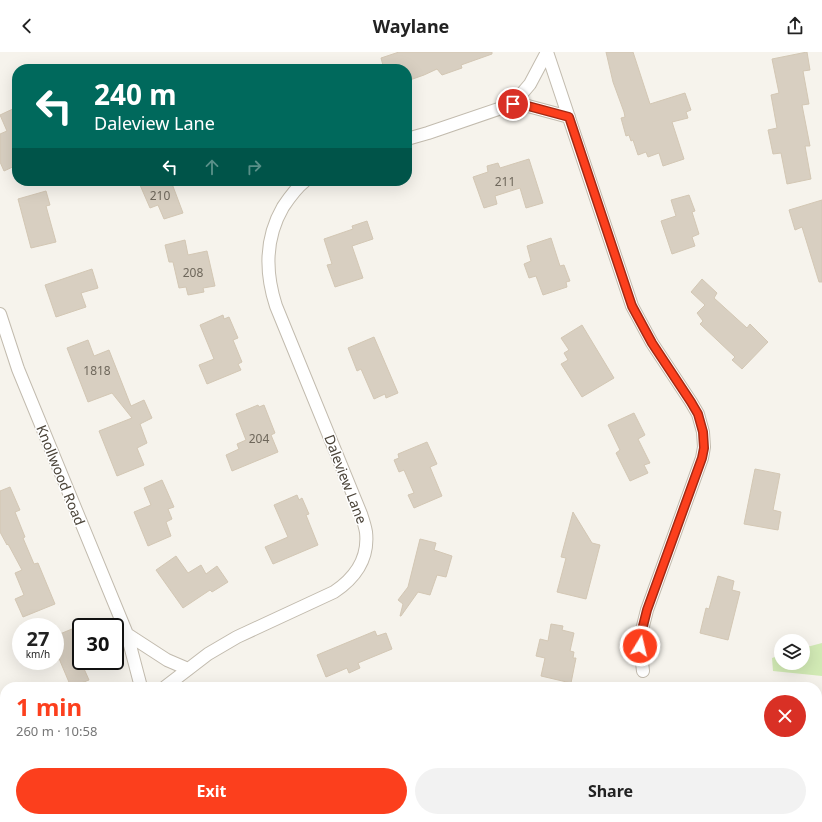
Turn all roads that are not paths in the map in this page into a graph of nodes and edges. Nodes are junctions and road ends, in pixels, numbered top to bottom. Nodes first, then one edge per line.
1 (547, 52) edge
2 (513, 104) junction
3 (569, 117) junction
4 (412, 138) edge
5 (301, 186) edge
6 (0, 314) edge
7 (127, 634) junction
8 (188, 669) junction
9 (643, 671) dead end
10 (140, 682) edge
11 (171, 682) edge

1 - 2 street
1 - 3 street
2 - 3 street
2 - 4 street
3 - 9 street
5 - 8 street, Daleview Lane
6 - 7 street, Knollwood Road
7 - 8 street
7 - 10 street, Knollwood Road
8 - 11 street, Daleview Lane

